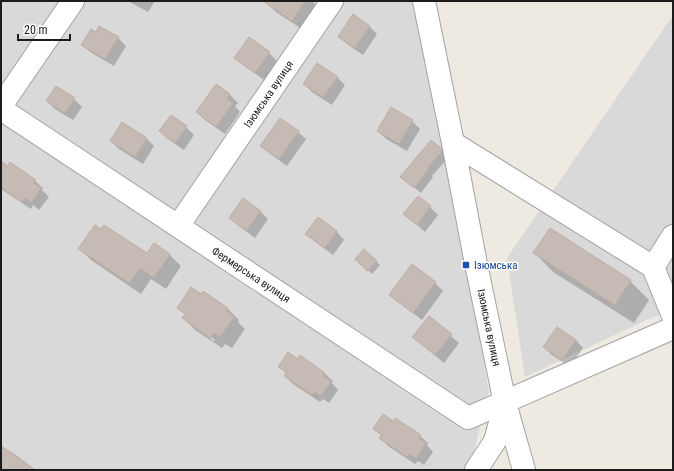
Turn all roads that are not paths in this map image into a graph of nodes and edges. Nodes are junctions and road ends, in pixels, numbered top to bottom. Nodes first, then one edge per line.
1 (73, 1) edge
2 (332, 1) edge
3 (424, 1) edge
4 (1, 106) edge
5 (1, 109) edge
6 (453, 143) junction
7 (178, 226) junction
8 (673, 236) edge
9 (653, 267) junction
10 (673, 316) edge
11 (673, 328) edge
12 (505, 402) junction
13 (476, 470) edge
14 (524, 470) edge

1 - 4 street
2 - 7 street, Ізюмська вулиця
3 - 6 street, Ізюмська вулиця
5 - 7 street, Фермерська вулиця
6 - 9 street
6 - 12 street, Ізюмська вулиця
7 - 12 street, Фермерська вулиця
8 - 9 street
9 - 10 street
11 - 12 street
12 - 13 street
12 - 14 street, Ізюмська вулиця

